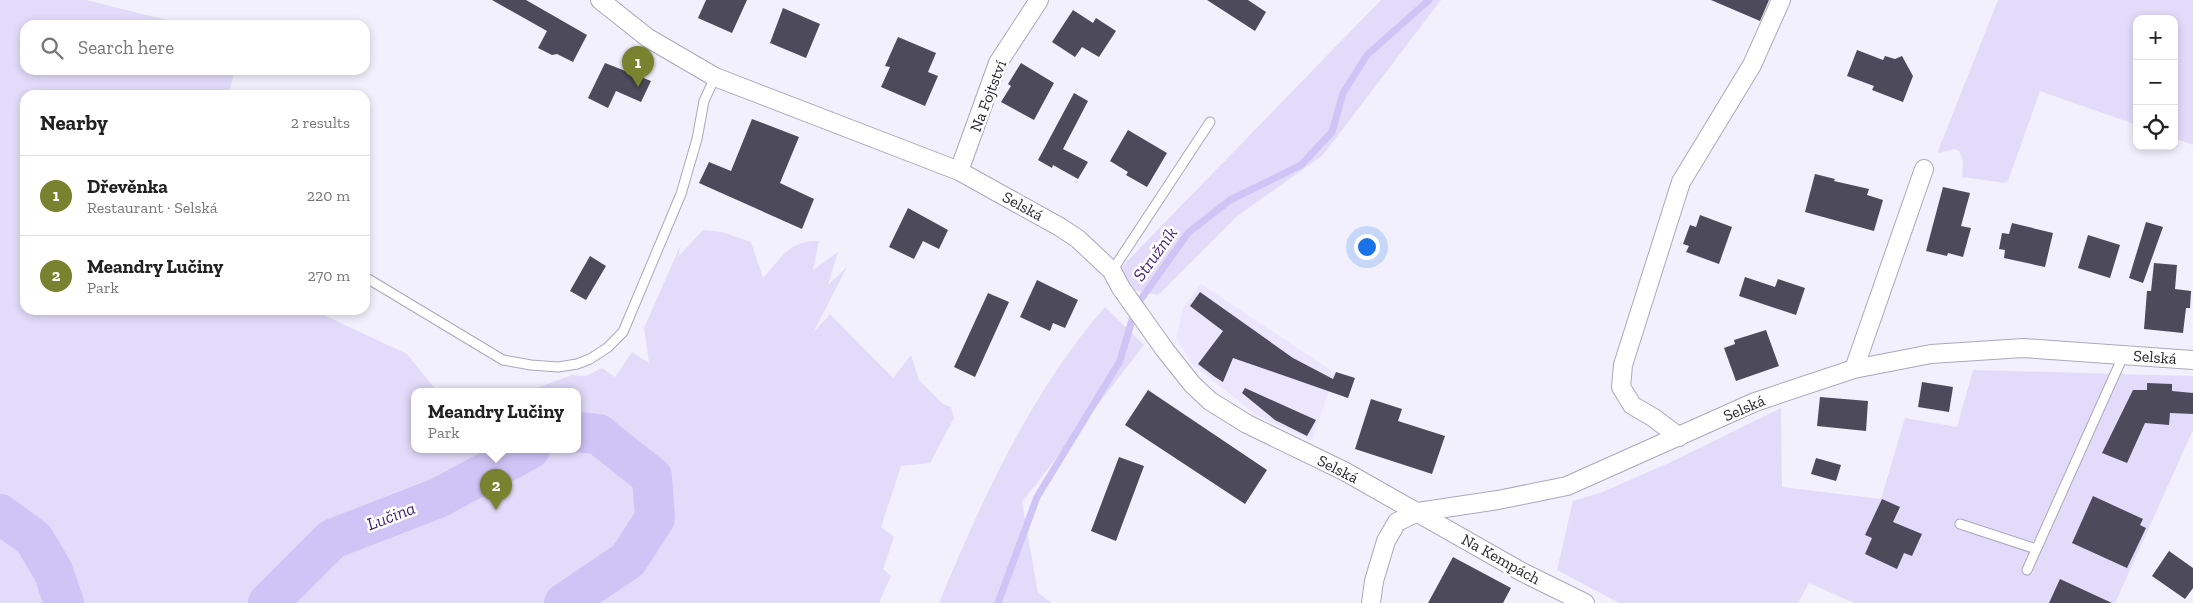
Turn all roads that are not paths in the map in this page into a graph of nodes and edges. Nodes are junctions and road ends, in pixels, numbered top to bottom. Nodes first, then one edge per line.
1 (600, 0) edge
2 (1039, 0) edge
3 (1782, 0) edge
4 (715, 77) junction
5 (1210, 122) dead end
6 (1924, 169) dead end
7 (959, 171) junction
8 (1112, 271) junction
9 (370, 280) edge
10 (2124, 354) junction
11 (2193, 360) edge
12 (1854, 369) junction
13 (1679, 436) junction
14 (1418, 512) junction
15 (1960, 524) dead end
16 (2036, 549) junction
17 (2027, 570) dead end
18 (1371, 603) edge
19 (1586, 603) edge

1 - 4 street, Selská
2 - 7 street, Na Fojtství
3 - 13 street
4 - 7 street, Selská
4 - 9 lane
5 - 8 lane
6 - 12 street
7 - 8 street, Selská
8 - 14 street, Selská
10 - 11 street, Selská
10 - 12 street, Selská
10 - 16 lane
12 - 13 street, Selská
13 - 14 street, Selská
14 - 18 street
14 - 19 street, Na Kempách
15 - 16 lane
16 - 17 lane

